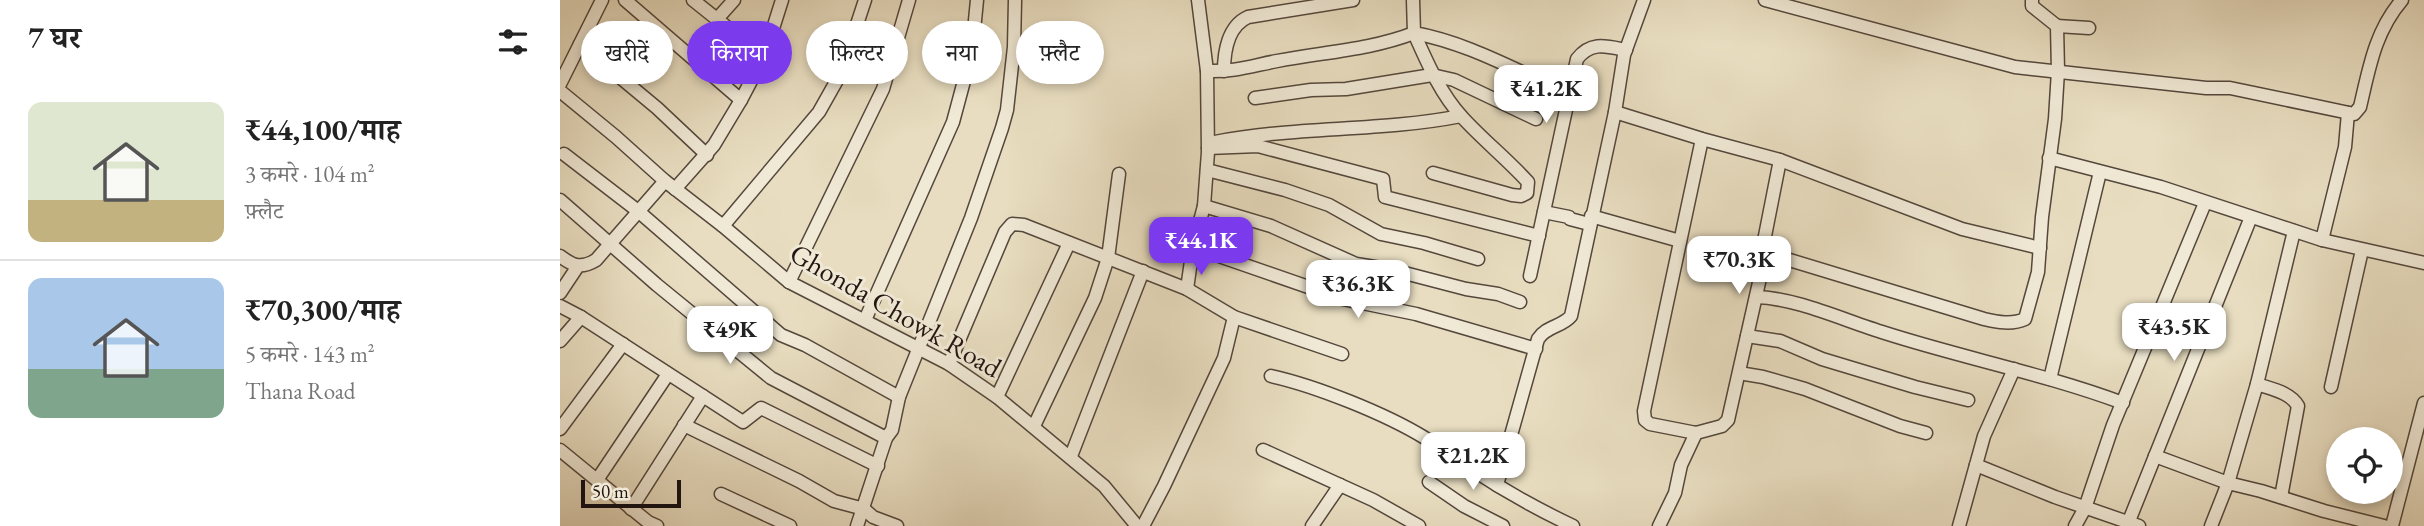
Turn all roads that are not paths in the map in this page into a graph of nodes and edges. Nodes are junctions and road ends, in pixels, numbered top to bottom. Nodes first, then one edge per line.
1 (602, 0) edge
2 (625, 0) edge
3 (693, 0) edge
4 (734, 0) edge
5 (782, 0) edge
6 (865, 0) edge
7 (909, 0) edge
8 (977, 0) edge
9 (1015, 0) edge
10 (1198, 0) edge
11 (1353, 0) edge
12 (1413, 0) edge
13 (1644, 0) edge
14 (1765, 0) edge
15 (2032, 0) edge
16 (2402, 0) edge
17 (717, 19) junction
18 (719, 21) edge
19 (775, 21) edge
20 (2057, 26) junction
21 (2089, 28) dead end
22 (1414, 33) junction
23 (580, 44) junction
24 (1626, 50) junction
25 (1208, 71) junction
26 (1224, 71) junction
27 (2058, 71) junction
28 (1432, 75) junction
29 (560, 84) edge
30 (749, 84) edge
31 (560, 91) edge
32 (1570, 94) junction
33 (1255, 98) dead end
34 (741, 100) junction
35 (1615, 112) junction
36 (2348, 113) junction
37 (1461, 116) junction
38 (1536, 119) dead end
39 (1702, 139) junction
40 (1208, 146) junction
41 (564, 154) dead end
42 (707, 155) junction
43 (2049, 159) junction
44 (1780, 160) junction
45 (1207, 170) junction
46 (2100, 172) junction
47 (1433, 173) dead end
48 (1119, 174) dead end
49 (670, 185) junction
50 (560, 200) edge
51 (2205, 203) junction
52 (1203, 206) junction
53 (639, 211) junction
54 (1545, 212) junction
55 (2251, 217) junction
56 (1590, 220) junction
57 (723, 226) junction
58 (2294, 231) junction
59 (1539, 236) junction
60 (1680, 240) junction
61 (2322, 240) junction
62 (610, 242) junction
63 (1069, 243) junction
64 (1763, 246) junction
65 (1193, 247) junction
66 (2040, 248) junction
67 (2362, 250) junction
68 (560, 256) edge
69 (1108, 258) junction
70 (1478, 259) dead end
71 (2424, 263) edge
72 (578, 267) junction
73 (1143, 271) junction
74 (1530, 276) dead end
75 (789, 282) junction
76 (1187, 289) junction
77 (560, 293) edge
78 (1756, 297) junction
79 (1520, 302) dead end
80 (560, 306) edge
81 (581, 317) junction
82 (1234, 317) junction
83 (866, 320) junction
84 (1747, 336) junction
85 (560, 341) edge
86 (623, 344) junction
87 (919, 348) junction
88 (1536, 349) junction
89 (1342, 354) dead end
90 (950, 364) junction
91 (2014, 369) junction
92 (1739, 373) junction
93 (668, 374) junction
94 (1271, 376) dead end
95 (2050, 380) junction
96 (2257, 384) junction
97 (2331, 387) dead end
98 (702, 396) junction
99 (899, 397) junction
100 (997, 397) junction
101 (1968, 400) dead end
102 (2123, 403) junction
103 (2424, 403) edge
104 (684, 425) junction
105 (1034, 426) junction
106 (560, 429) edge
107 (1696, 433) junction
108 (1926, 433) dead end
109 (886, 438) junction
110 (560, 450) edge
111 (1264, 450) dead end
112 (1071, 456) junction
113 (2155, 456) junction
114 (1976, 465) junction
115 (878, 466) junction
116 (597, 480) junction
117 (1429, 482) dead end
118 (2228, 483) junction
119 (1340, 485) junction
120 (1497, 485) junction
121 (721, 494) dead end
122 (2281, 497) junction
123 (2085, 508) junction
124 (631, 509) junction
125 (864, 509) junction
126 (1317, 525) edge
127 (2132, 525) edge
128 (657, 526) edge
129 (790, 526) edge
130 (857, 526) edge
131 (897, 526) edge
132 (1137, 526) edge
133 (1143, 526) edge
134 (1419, 526) edge
135 (1503, 526) edge
136 (1573, 526) edge
137 (1660, 526) edge
138 (1959, 526) edge
139 (2075, 526) edge
140 (2211, 526) edge
141 (2384, 526) edge
142 (2392, 526) edge

1 - 23 street
2 - 34 street
3 - 17 street
4 - 17 street
5 - 19 street
6 - 57 street
7 - 75 street
8 - 83 street
9 - 87 street
10 - 25 street
11 - 26 street
12 - 22 street
13 - 24 street
14 - 27 street
15 - 20 street
16 - 36 street
17 - 18 street
20 - 21 street
20 - 27 street
22 - 26 street
22 - 28 street
22 - 32 street
23 - 29 street
23 - 42 street
24 - 32 street
24 - 35 street
25 - 26 street
25 - 40 street
27 - 36 street
27 - 43 street
28 - 33 street
28 - 37 street
28 - 38 street
30 - 34 street
31 - 49 street, Ghonda Chowk Road
32 - 54 street
34 - 42 street
35 - 39 street
35 - 56 street
36 - 61 street
37 - 40 street
37 - 47 street
39 - 44 street
39 - 60 street
40 - 45 street
40 - 59 street
41 - 53 street
42 - 49 street
43 - 46 street
43 - 66 street
44 - 64 street
44 - 66 street
45 - 52 street
45 - 70 street
46 - 51 street
46 - 95 street
48 - 69 street
49 - 53 street
49 - 57 street, Ghonda Chowk Road
50 - 62 street
51 - 55 street
51 - 102 street
52 - 65 street
52 - 79 street
53 - 62 street
53 - 99 street
54 - 56 street
54 - 59 street
55 - 58 street
55 - 113 street
56 - 60 street
56 - 88 street
57 - 75 street, Ghonda Chowk Road
58 - 61 street
58 - 96 street
59 - 74 street
60 - 107 street
61 - 67 street
62 - 72 street
62 - 109 street
63 - 69 street
63 - 90 street
63 - 100 street
64 - 66 street
64 - 78 street
65 - 76 street
65 - 88 street
67 - 71 street
67 - 97 street
68 - 72 street
69 - 73 street
69 - 105 street
72 - 77 street
73 - 76 street
73 - 112 street
75 - 83 street, Ghonda Chowk Road
76 - 82 street
78 - 84 street
78 - 91 street
80 - 81 street
81 - 85 street
81 - 86 street
82 - 89 street
82 - 133 street
83 - 87 street, Ghonda Chowk Road
84 - 92 street
84 - 101 street
86 - 93 street
86 - 106 street
87 - 90 street, Ghonda Chowk Road
87 - 99 street
88 - 120 street
90 - 100 street, Ghonda Chowk Road
91 - 95 street
91 - 114 street
92 - 107 street
92 - 108 street
93 - 98 street
93 - 116 street
94 - 120 street
95 - 102 street
96 - 118 street
96 - 122 street
98 - 104 street
98 - 115 street
99 - 109 street
100 - 105 street, Ghonda Chowk Road
102 - 123 street
103 - 142 street
104 - 124 street
104 - 125 street
105 - 112 street, Ghonda Chowk Road
107 - 137 street
109 - 115 street
110 - 116 street
111 - 119 street
112 - 132 street, Ghonda Chowk Road
113 - 118 street
113 - 127 street
114 - 123 street
114 - 138 street
115 - 125 street
116 - 124 street
117 - 135 street
118 - 122 street
118 - 140 street
119 - 126 street
119 - 134 street
120 - 136 street
121 - 129 street
122 - 141 street
123 - 127 street
123 - 139 street
124 - 128 street
125 - 130 street
125 - 131 street

